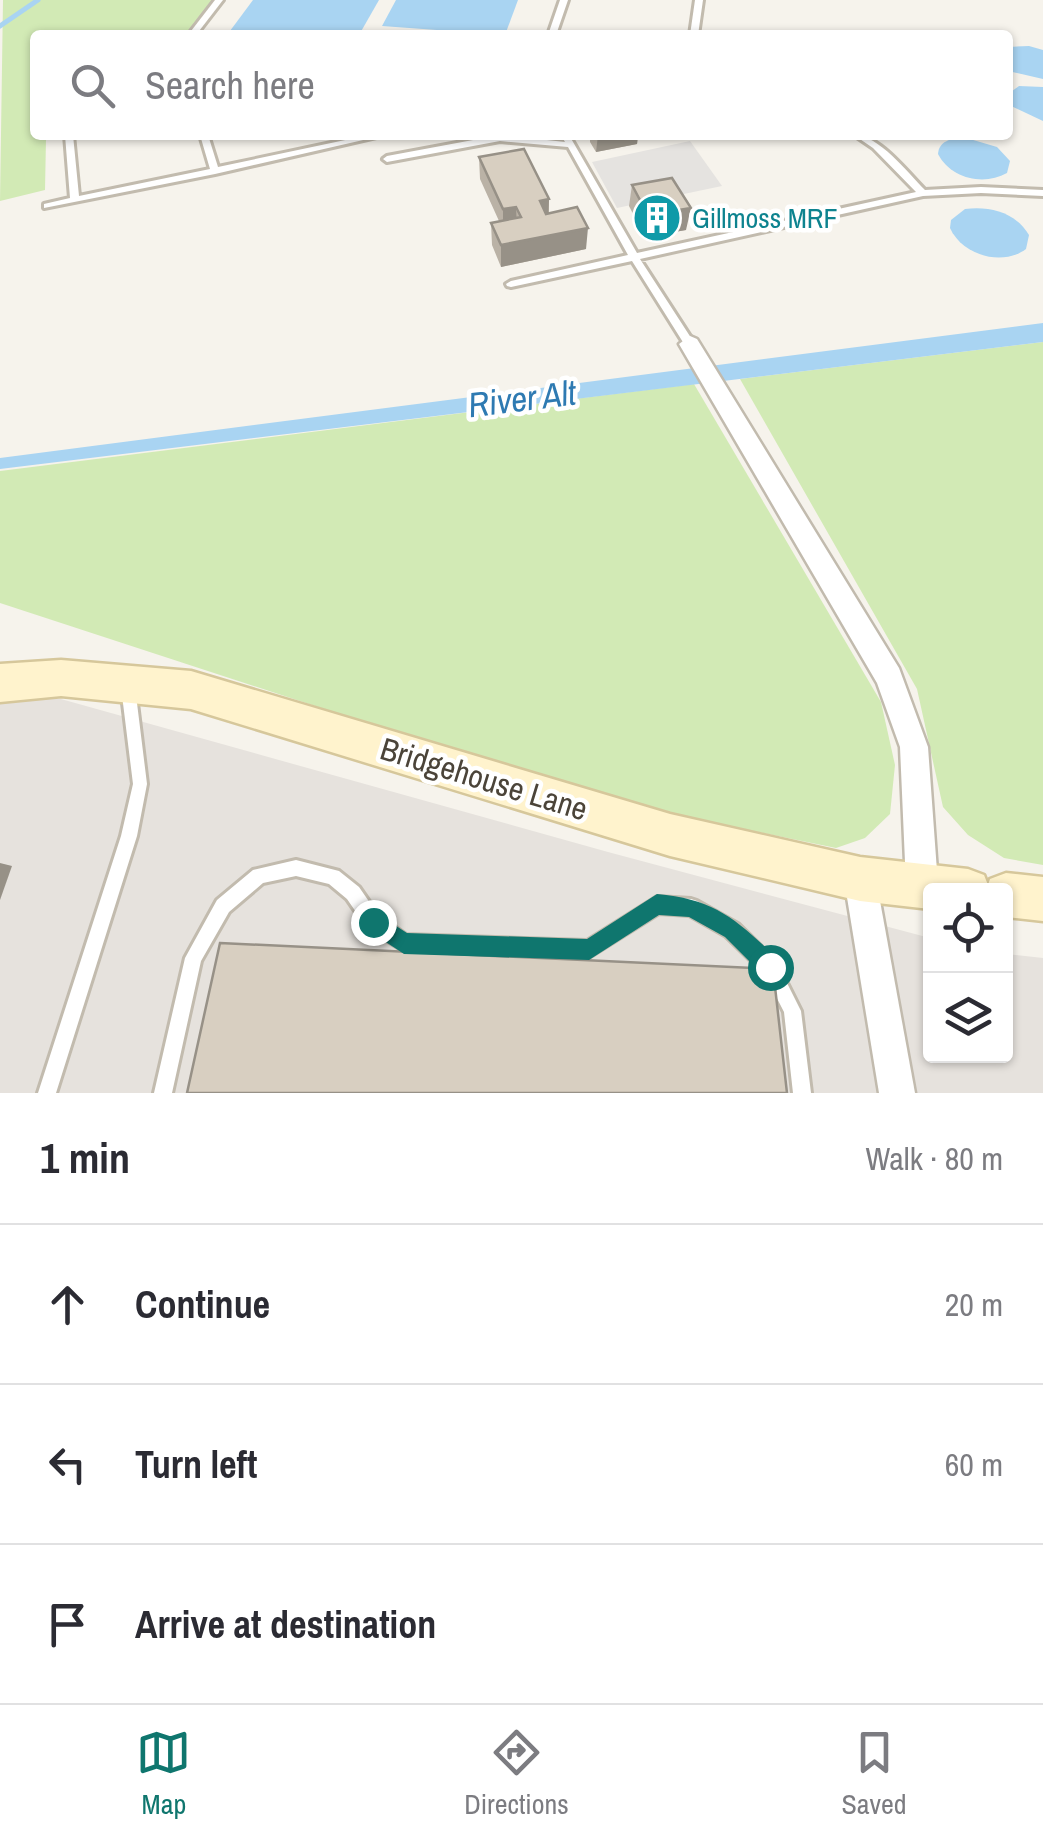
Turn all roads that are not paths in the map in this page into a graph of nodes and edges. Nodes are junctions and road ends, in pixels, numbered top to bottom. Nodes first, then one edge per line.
1 (219, 0) edge
2 (564, 0) edge
3 (700, 0) edge
4 (196, 30) edge
5 (554, 30) edge
6 (695, 30) edge
7 (69, 140) edge
8 (206, 140) edge
9 (358, 140) edge
10 (489, 140) edge
11 (567, 140) edge
12 (866, 140) edge
13 (387, 159) dead end
14 (215, 171) junction
15 (1043, 192) edge
16 (923, 193) junction
17 (75, 200) junction
18 (47, 206) dead end
19 (633, 255) junction
20 (511, 284) dead end
21 (690, 344) joint
22 (0, 683) edge
23 (128, 684) junction
24 (860, 879) junction
25 (922, 886) joint
26 (1013, 895) edge
27 (1043, 899) edge
28 (47, 1093) edge
29 (162, 1093) edge
30 (802, 1093) edge
31 (897, 1093) edge

1 - 4 lane
2 - 5 lane
3 - 6 lane
7 - 17 lane
8 - 14 lane
9 - 14 lane
10 - 13 lane
11 - 19 lane
12 - 16 lane
14 - 17 lane
15 - 16 lane
16 - 19 lane
17 - 18 lane
19 - 20 lane
19 - 21 lane
21 - 25 street
22 - 23 street, Bridgehouse Lane
23 - 24 street, Bridgehouse Lane
23 - 28 lane
24 - 25 street, Bridgehouse Lane
24 - 31 street
26 - 27 street
29 - 30 lane

